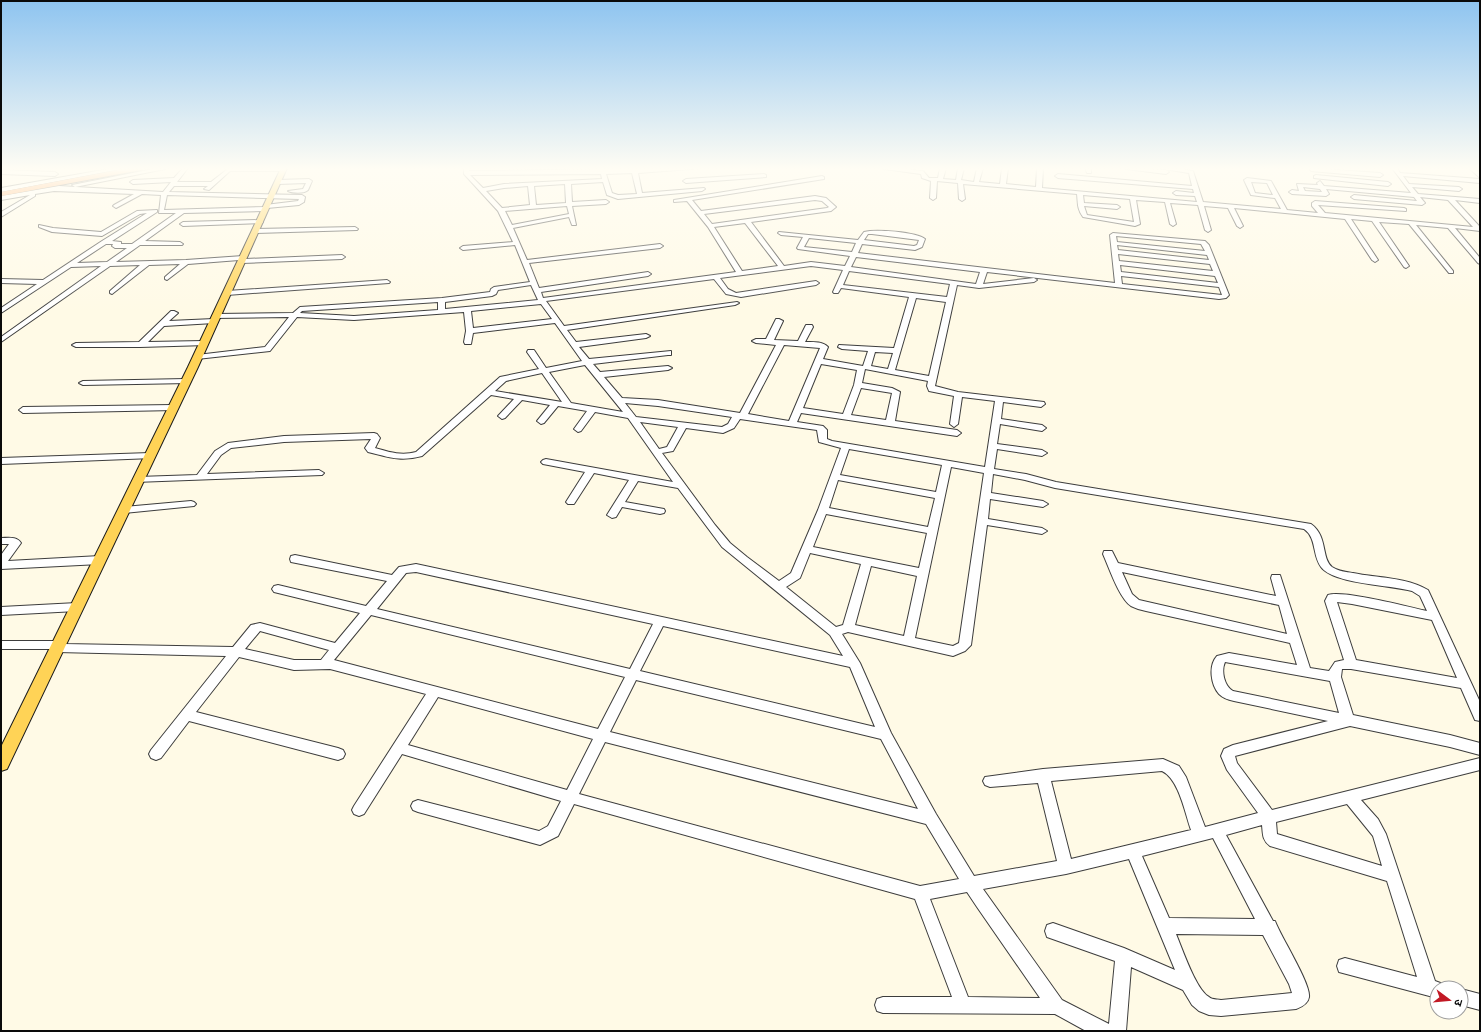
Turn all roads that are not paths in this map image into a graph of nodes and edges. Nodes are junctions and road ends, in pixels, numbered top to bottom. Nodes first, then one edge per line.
1 (131, 216) edge
2 (149, 216) edge
3 (176, 216) edge
4 (262, 216) edge
5 (504, 216) edge
6 (566, 216) edge
7 (572, 216) edge
8 (703, 216) edge
9 (783, 216) edge
10 (1085, 216) edge
11 (1136, 216) edge
12 (1170, 216) edge
13 (1204, 216) edge
14 (1235, 216) edge
15 (1337, 216) edge
16 (1387, 216) edge
17 (1467, 216) edge
18 (1347, 217) junction
19 (1374, 220) junction
20 (747, 221) junction
21 (1391, 221) junction
22 (1411, 223) junction
23 (184, 224) dead end
24 (574, 224) dead end
25 (1172, 224) dead end
26 (41, 226) dead end
27 (258, 226) junction
28 (710, 226) junction
29 (1240, 226) dead end
30 (510, 227) junction
31 (1450, 227) junction
32 (355, 229) dead end
33 (1480, 229) edge
34 (1208, 230) dead end
35 (781, 233) dead end
36 (807, 236) junction
37 (860, 241) junction
38 (104, 242) junction
39 (518, 243) junction
40 (1113, 243) junction
41 (180, 244) dead end
42 (136, 245) junction
43 (660, 246) dead end
44 (464, 248) dead end
45 (1114, 252) junction
46 (1209, 253) junction
47 (854, 254) junction
48 (342, 257) dead end
49 (242, 260) junction
50 (1375, 260) dead end
51 (186, 262) junction
52 (524, 262) junction
53 (1213, 262) junction
54 (1480, 262) edge
55 (146, 263) junction
56 (1116, 263) junction
57 (109, 264) junction
58 (70, 265) junction
59 (1406, 266) dead end
60 (782, 268) junction
61 (847, 269) junction
62 (984, 270) junction
63 (1451, 272) dead end
64 (740, 273) junction
65 (648, 274) dead end
66 (1117, 274) junction
67 (1218, 274) junction
68 (716, 276) junction
69 (167, 278) dead end
70 (1048, 278) junction
71 (1, 281) edge
72 (44, 282) junction
73 (387, 282) dead end
74 (534, 283) junction
75 (954, 283) junction
76 (816, 284) dead end
77 (1222, 285) junction
78 (978, 286) junction
79 (1119, 286) junction
80 (112, 292) dead end
81 (227, 294) junction
82 (913, 296) junction
83 (540, 297) junction
84 (442, 300) junction
85 (951, 300) junction
86 (735, 303) dead end
87 (363, 306) junction
88 (467, 310) junction
89 (1, 311) edge
90 (441, 312) junction
91 (174, 313) dead end
92 (294, 315) junction
93 (215, 318) junction
94 (354, 318) junction
95 (779, 321) dead end
96 (162, 324) junction
97 (560, 325) junction
98 (809, 327) dead end
99 (470, 331) junction
100 (646, 336) dead end
101 (1, 340) edge
102 (756, 341) dead end
103 (468, 342) dead end
104 (769, 342) junction
105 (204, 343) junction
106 (781, 343) junction
107 (800, 344) junction
108 (76, 345) dead end
109 (140, 345) junction
110 (574, 345) junction
111 (842, 347) dead end
112 (872, 349) junction
113 (898, 351) junction
114 (531, 352) dead end
115 (668, 353) dead end
116 (197, 357) junction
117 (818, 361) junction
118 (587, 362) junction
119 (668, 368) dead end
120 (544, 370) junction
121 (891, 372) junction
122 (598, 375) junction
123 (933, 378) junction
124 (186, 381) junction
125 (83, 383) dead end
126 (858, 385) junction
127 (488, 392) junction
128 (958, 394) junction
129 (520, 398) junction
130 (619, 400) junction
131 (999, 400) junction
132 (555, 404) junction
133 (1040, 404) dead end
134 (569, 406) junction
135 (173, 408) junction
136 (23, 410) dead end
137 (592, 410) junction
138 (799, 410) junction
139 (502, 416) dead end
140 (739, 416) junction
141 (846, 417) junction
142 (632, 418) junction
143 (541, 421) dead end
144 (996, 421) junction
145 (890, 423) junction
146 (792, 424) junction
147 (683, 425) junction
148 (1042, 428) dead end
149 (578, 429) dead end
150 (846, 445) junction
151 (992, 446) junction
152 (657, 452) junction
153 (1042, 453) dead end
154 (150, 456) junction
155 (1, 461) edge
156 (546, 462) dead end
157 (947, 464) junction
158 (591, 470) junction
159 (989, 471) junction
160 (319, 473) dead end
161 (200, 477) junction
162 (835, 477) junction
163 (635, 478) junction
164 (138, 480) junction
165 (681, 486) junction
166 (986, 495) junction
167 (940, 496) junction
168 (571, 502) dead end
169 (191, 504) dead end
170 (620, 504) junction
171 (1043, 504) dead end
172 (124, 510) junction
173 (823, 510) junction
174 (660, 511) dead end
175 (612, 515) dead end
176 (982, 521) junction
177 (1042, 531) dead end
178 (932, 532) junction
179 (1, 541) edge
180 (808, 549) junction
181 (1108, 554) dead end
182 (295, 559) dead end
183 (100, 560) junction
184 (867, 561) junction
185 (1, 564) edge
186 (1113, 566) junction
187 (923, 573) junction
188 (1276, 578) dead end
189 (394, 579) junction
190 (778, 586) junction
191 (278, 589) dead end
192 (1284, 602) junction
193 (77, 607) junction
194 (369, 610) junction
195 (1, 611) edge
196 (1436, 618) junction
197 (660, 621) junction
198 (848, 628) junction
199 (834, 632) junction
200 (1296, 640) junction
201 (908, 642) junction
202 (1, 645) edge
203 (58, 646) junction
204 (338, 648) junction
205 (236, 652) junction
206 (854, 663) junction
207 (324, 664) junction
208 (1351, 664) junction
209 (1305, 672) junction
210 (633, 675) junction
211 (1335, 677) junction
212 (1465, 684) junction
213 (434, 693) junction
214 (188, 715) junction
215 (1480, 716) edge
216 (1348, 720) junction
217 (601, 736) junction
218 (885, 736) junction
219 (399, 748) junction
220 (1480, 749) edge
221 (156, 754) dead end
222 (338, 754) dead end
223 (1, 764) edge
224 (1480, 764) edge
225 (1043, 775) junction
226 (990, 781) dead end
227 (1349, 796) junction
228 (570, 797) junction
229 (418, 806) dead end
230 (359, 810) dead end
231 (1269, 817) junction
232 (931, 819) junction
233 (1216, 830) junction
234 (1200, 834) junction
235 (1133, 852) junction
236 (1066, 867) junction
237 (1393, 876) junction
238 (970, 883) junction
239 (920, 893) junction
240 (1164, 926) junction
241 (1269, 927) junction
242 (1053, 931) dead end
243 (1124, 956) junction
244 (1345, 966) dead end
245 (1430, 980) edge
246 (1189, 984) junction
247 (1429, 988) edge
248 (1469, 999) edge
249 (1480, 1002) edge
250 (883, 1005) dead end
251 (963, 1005) junction
252 (1056, 1006) junction
253 (1104, 1031) edge
254 (1117, 1031) edge

1 - 26 street
2 - 38 street
3 - 42 street
4 - 27 main road
5 - 30 street
6 - 30 street
7 - 24 street
8 - 28 street
9 - 20 street
10 - 11 street
12 - 25 street
13 - 34 street
14 - 29 street
15 - 18 street
16 - 21 street
17 - 33 street
18 - 19 street
18 - 50 street
19 - 21 street
19 - 59 street
20 - 28 street
20 - 60 street
21 - 22 street
22 - 31 street
22 - 63 street
23 - 27 street
27 - 32 street
27 - 49 main road
28 - 64 street
30 - 39 street
31 - 33 street
31 - 54 street
35 - 36 street
36 - 37 street
36 - 47 street
37 - 37 street
37 - 47 street
38 - 42 street
38 - 58 street
39 - 44 street
39 - 52 street
40 - 45 street
40 - 46 street
40 - 46 street
41 - 42 street
42 - 57 street
43 - 52 street
45 - 53 street
45 - 56 street
46 - 53 street
47 - 61 street
47 - 62 street
48 - 49 street
49 - 51 street
49 - 81 main road
51 - 55 street
51 - 69 street
52 - 74 street
53 - 67 street
55 - 57 street
55 - 80 street
56 - 66 street
56 - 67 street
57 - 58 street
57 - 101 street
58 - 72 street
60 - 61 street
60 - 64 street
61 - 75 street
61 - 82 street
62 - 70 street
62 - 78 street
64 - 68 street
65 - 83 street
66 - 77 street
66 - 79 street
67 - 77 street
68 - 76 street
68 - 83 street
70 - 78 street
70 - 79 street
71 - 72 street
72 - 89 street
73 - 81 street
74 - 83 street
74 - 84 street
75 - 78 street
75 - 85 street
77 - 79 street
81 - 93 main road
82 - 85 street
82 - 113 street
83 - 88 street
83 - 97 street
84 - 87 street
84 - 90 street
85 - 123 street
86 - 97 street
87 - 92 street
87 - 94 street
88 - 90 street
88 - 99 street
90 - 94 street
91 - 96 street
92 - 93 street
92 - 94 street
92 - 116 street
93 - 96 street
93 - 105 main road
95 - 104 street
96 - 109 street
97 - 99 street
97 - 110 street
98 - 107 street
99 - 103 street
100 - 110 street
102 - 104 street
104 - 106 street
105 - 109 street
105 - 116 main road
106 - 107 street
106 - 140 street
107 - 117 street
108 - 109 street
110 - 118 street
111 - 112 street
112 - 113 street
112 - 121 street
113 - 121 street
114 - 120 street
115 - 118 street
116 - 124 main road
117 - 126 street
117 - 138 street
118 - 120 street
118 - 122 street
119 - 122 street
120 - 127 street
120 - 134 street
121 - 123 street
122 - 130 street
123 - 128 street
124 - 125 street
124 - 135 main road
126 - 141 street
126 - 145 street
127 - 129 street
127 - 161 street
128 - 131 street
128 - 145 street
129 - 132 street
129 - 139 street
130 - 140 street
130 - 142 street
131 - 133 street
131 - 144 street
132 - 134 street
132 - 143 street
134 - 137 street
135 - 136 street
135 - 154 main road
137 - 142 street
137 - 149 street
138 - 141 street
138 - 146 street
140 - 146 street
140 - 147 street
141 - 145 street
142 - 147 street
142 - 152 street
144 - 148 street
144 - 151 street
146 - 150 street
147 - 152 street
150 - 157 street
150 - 162 street
151 - 153 street
151 - 159 street
152 - 165 street
154 - 155 street
154 - 164 main road
156 - 158 street
157 - 159 street
157 - 167 street
158 - 163 street
158 - 168 street
159 - 166 street
159 - 196 street
160 - 161 street
161 - 164 street
162 - 167 street
162 - 173 street
163 - 165 street
163 - 170 street
164 - 172 main road
165 - 190 street
166 - 171 street
166 - 176 street
167 - 178 street
169 - 172 street
170 - 174 street
170 - 175 street
172 - 183 main road
173 - 178 street
173 - 180 street
176 - 177 street
176 - 201 street
178 - 187 street
179 - 185 street
180 - 184 street
180 - 190 street
181 - 186 street
182 - 189 street
183 - 185 street
183 - 193 main road
184 - 187 street
184 - 198 street
186 - 192 street
186 - 200 street
187 - 201 street
188 - 192 street
189 - 194 street
189 - 197 street
190 - 199 street
191 - 194 street
192 - 200 street
193 - 195 street
193 - 203 main road
194 - 204 street
194 - 210 street
196 - 208 street
196 - 212 street
197 - 206 street
197 - 210 street
198 - 199 street
198 - 201 street
199 - 206 street
200 - 209 street
202 - 203 street
203 - 205 street
203 - 223 main road
204 - 205 street
204 - 207 street
205 - 207 street
205 - 214 street
206 - 218 street
207 - 213 street
208 - 211 street
208 - 212 street
209 - 211 street
209 - 216 street
210 - 217 street
210 - 218 street
211 - 216 street
212 - 215 street
213 - 217 street
213 - 219 street
214 - 221 street
214 - 222 street
216 - 220 street
216 - 231 street
217 - 228 street
217 - 232 street
218 - 232 street
219 - 228 street
219 - 230 street
224 - 227 street
225 - 226 street
225 - 234 street
225 - 236 street
227 - 231 street
227 - 237 street
228 - 229 street
228 - 239 street
231 - 233 street
231 - 237 street
232 - 238 street
233 - 234 street
233 - 241 street
234 - 235 street
235 - 236 street
235 - 240 street
236 - 238 street
237 - 245 street
238 - 239 street
238 - 252 street
239 - 251 street
240 - 241 street
240 - 246 street
241 - 246 street
242 - 243 street
243 - 246 street
243 - 254 street
244 - 247 street
248 - 249 street
250 - 251 street
251 - 252 street
252 - 253 street

